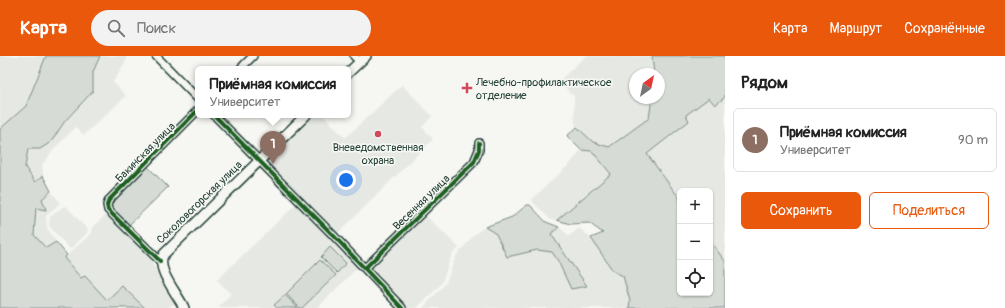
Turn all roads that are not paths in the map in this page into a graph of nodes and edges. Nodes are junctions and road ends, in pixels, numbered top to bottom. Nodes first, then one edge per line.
1 (156, 56) edge
2 (253, 56) edge
3 (360, 58) edge
4 (243, 66) edge
5 (351, 69) edge
6 (195, 96) edge
7 (195, 113) edge
8 (217, 118) edge
9 (303, 118) edge
10 (479, 143) dead end
11 (258, 161) junction
12 (161, 259) junction
13 (364, 268) junction
14 (184, 308) edge
15 (401, 308) edge

1 - 6 street
2 - 4 street
3 - 5 main road
7 - 12 street, Бакинская улица
8 - 11 street
9 - 11 main road, Соколовогорская улица
10 - 13 street, Весенняя улица
11 - 12 main road, Соколовогорская улица
11 - 13 street
12 - 14 main road
13 - 15 street

